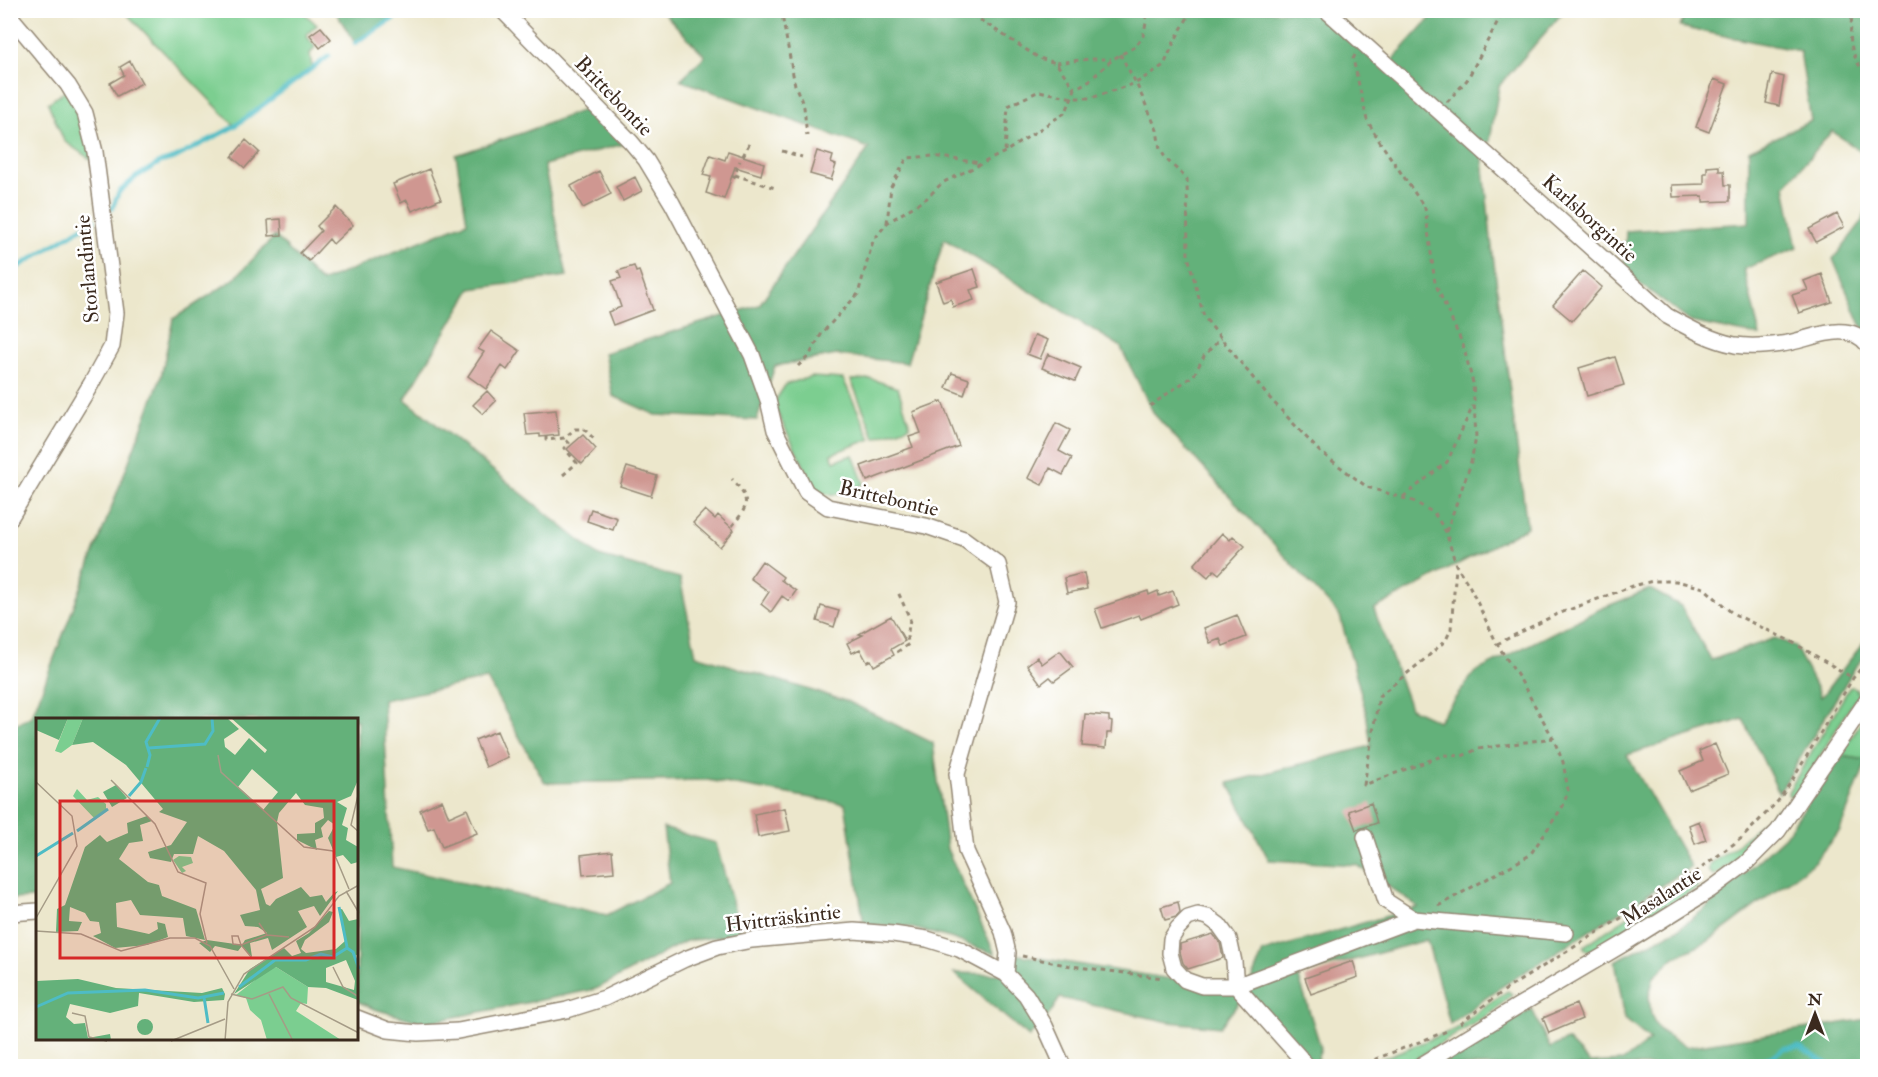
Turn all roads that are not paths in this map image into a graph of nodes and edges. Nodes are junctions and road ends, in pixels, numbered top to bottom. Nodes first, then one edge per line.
1 (502, 10) edge
2 (1326, 10) edge
3 (10, 16) edge
4 (1868, 345) edge
5 (10, 518) edge
6 (1868, 699) edge
7 (1365, 837) dead end
8 (36, 911) edge
9 (10, 913) edge
10 (1414, 919) junction
11 (1566, 933) dead end
12 (1006, 974) junction
13 (1236, 986) junction
14 (358, 1018) edge
15 (1063, 1066) edge
16 (1306, 1066) edge
17 (1420, 1066) edge

1 - 12 street, Brittebontie
2 - 4 street, Karlsborgintie
3 - 5 street, Storlandintie
6 - 17 street, Masalantie
7 - 10 street
8 - 9 street
10 - 11 street
10 - 13 street
12 - 14 street, Hvitträskintie
12 - 15 street, Hvitträskintie
13 - 13 street
13 - 16 street

